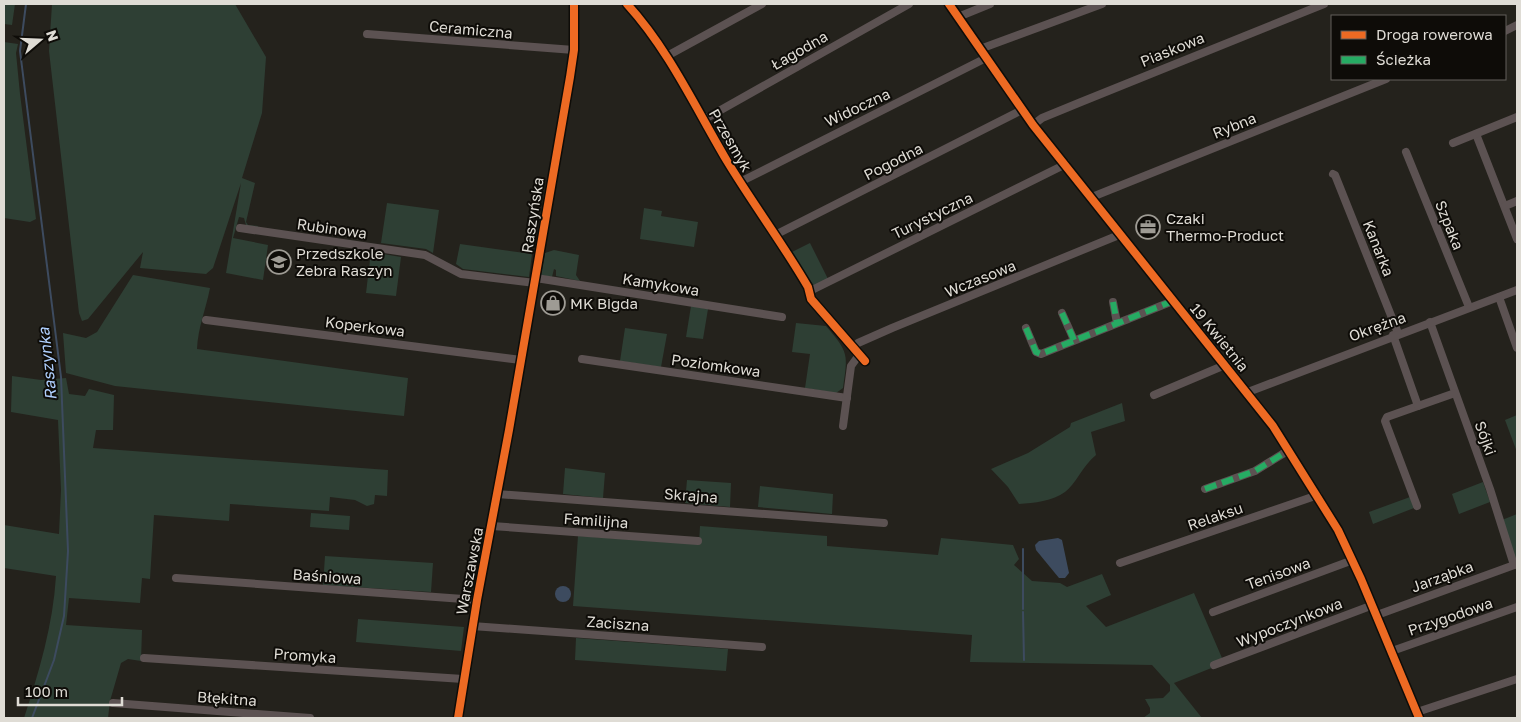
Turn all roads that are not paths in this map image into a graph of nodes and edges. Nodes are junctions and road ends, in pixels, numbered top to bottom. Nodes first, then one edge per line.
1 (574, 4) edge
2 (627, 4) edge
3 (762, 4) edge
4 (909, 4) edge
5 (949, 4) edge
6 (990, 4) edge
7 (1102, 4) edge
8 (1324, 4) edge
9 (958, 17) junction
10 (367, 34) dead end
11 (980, 49) junction
12 (574, 50) junction
13 (667, 56) junction
14 (986, 58) junction
15 (1384, 80) edge
16 (1022, 110) junction
17 (1517, 117) edge
18 (703, 120) junction
19 (1034, 125) junction
20 (1476, 134) junction
21 (1453, 143) dead end
22 (1406, 152) dead end
23 (1066, 164) junction
24 (1333, 174) dead end
25 (740, 182) junction
26 (1092, 197) junction
27 (1517, 201) edge
28 (1505, 206) junction
29 (240, 228) dead end
30 (775, 235) junction
31 (1119, 235) junction
32 (1517, 238) edge
33 (535, 281) junction
34 (1517, 290) edge
35 (810, 291) junction
36 (1499, 297) junction
37 (1173, 301) junction
38 (1113, 302) dead end
39 (1469, 307) junction
40 (1062, 313) dead end
41 (782, 317) dead end
42 (206, 320) dead end
43 (1430, 322) junction
44 (1117, 323) junction
45 (1026, 328) dead end
46 (1395, 334) junction
47 (1074, 340) junction
48 (1517, 346) edge
49 (852, 348) junction
50 (859, 355) junction
51 (582, 359) dead end
52 (521, 360) junction
53 (865, 361) dead end
54 (1225, 365) junction
55 (1248, 392) junction
56 (1455, 393) junction
57 (1154, 395) dead end
58 (846, 398) junction
59 (1418, 406) junction
60 (843, 426) dead end
61 (509, 430) joint
62 (1289, 450) junction
63 (1205, 489) dead end
64 (497, 494) junction
65 (1318, 495) junction
66 (1417, 506) dead end
67 (884, 523) dead end
68 (492, 526) junction
69 (698, 541) dead end
70 (1353, 560) junction
71 (1120, 563) dead end
72 (1516, 564) edge
73 (176, 578) dead end
74 (476, 600) junction
75 (1373, 605) junction
76 (1517, 607) edge
77 (1213, 612) dead end
78 (1377, 615) junction
79 (472, 626) junction
80 (762, 647) dead end
81 (1392, 650) junction
82 (144, 658) dead end
83 (1214, 664) dead end
84 (463, 679) junction
85 (1517, 679) edge
86 (113, 703) dead end
87 (1418, 715) edge
88 (310, 718) edge
89 (458, 718) edge

1 - 12 street, Raszyńska
2 - 13 street, Przesmyk
3 - 13 street
4 - 18 street, Łagodna
5 - 9 street, 19 Kwietnia
6 - 9 street
7 - 11 street
8 - 19 street, Piaskowa
9 - 11 street, 19 Kwietnia
10 - 12 street, Ceramiczna
11 - 14 street, 19 Kwietnia
12 - 33 street, Raszyńska
13 - 18 street, Przesmyk
14 - 16 street, 19 Kwietnia
14 - 25 street, Widoczna
15 - 26 street, Rybna
16 - 19 street, 19 Kwietnia
16 - 30 street, Pogodna
17 - 20 street
18 - 25 street, Przesmyk
19 - 23 street, 19 Kwietnia
20 - 21 street
20 - 28 street
22 - 39 street, Szpaka
23 - 26 street, 19 Kwietnia
23 - 35 street, Turystyczna
24 - 46 street, Kanarka
25 - 30 street, Przesmyk
26 - 31 street, 19 Kwietnia
27 - 28 street
28 - 32 street
29 - 33 street, Rubinowa
30 - 35 street, Przesmyk
31 - 37 street, 19 Kwietnia
31 - 49 street, Wczasowa
33 - 41 street, Kamykowa
33 - 52 street, Raszyńska
34 - 36 street, Okrężna
35 - 49 street, Przesmyk
36 - 39 street, Okrężna
36 - 48 street
37 - 44 street
37 - 54 street, 19 Kwietnia
38 - 44 street
39 - 43 street, Okrężna
40 - 47 street
42 - 52 street, Koperkowa
43 - 46 street, Okrężna
43 - 56 street, Sójki
44 - 47 street
45 - 47 street
46 - 55 street, Okrężna
46 - 59 street, Kanarka
49 - 50 street, Przesmyk
50 - 53 street, Przesmyk
50 - 58 street
51 - 58 street, Poziomkowa
52 - 61 street, Raszyńska
54 - 55 street, 19 Kwietnia
54 - 57 street
55 - 62 street, 19 Kwietnia
56 - 59 street
56 - 72 street, Sójki
58 - 60 street
59 - 66 street
61 - 64 street, Warszawska
62 - 63 street
62 - 65 street, 19 Kwietnia
64 - 67 street, Skrajna
64 - 68 street, Warszawska
65 - 70 street, 19 Kwietnia
65 - 71 street, Relaksu
68 - 69 street, Familijna
68 - 74 street, Warszawska
70 - 75 street, 19 Kwietnia
70 - 77 street, Tenisowa
72 - 78 street, Jarząbka
73 - 74 street, Baśniowa
74 - 79 street, Warszawska
75 - 78 street, 19 Kwietnia
75 - 83 street, Wypoczynkowa
76 - 81 street, Przygodowa
78 - 81 street, 19 Kwietnia
79 - 80 street, Zaciszna
79 - 84 street, Warszawska
81 - 87 street, 19 Kwietnia
82 - 84 street, Promyka
84 - 89 street, Warszawska
85 - 87 street
86 - 88 street, Błękitna

